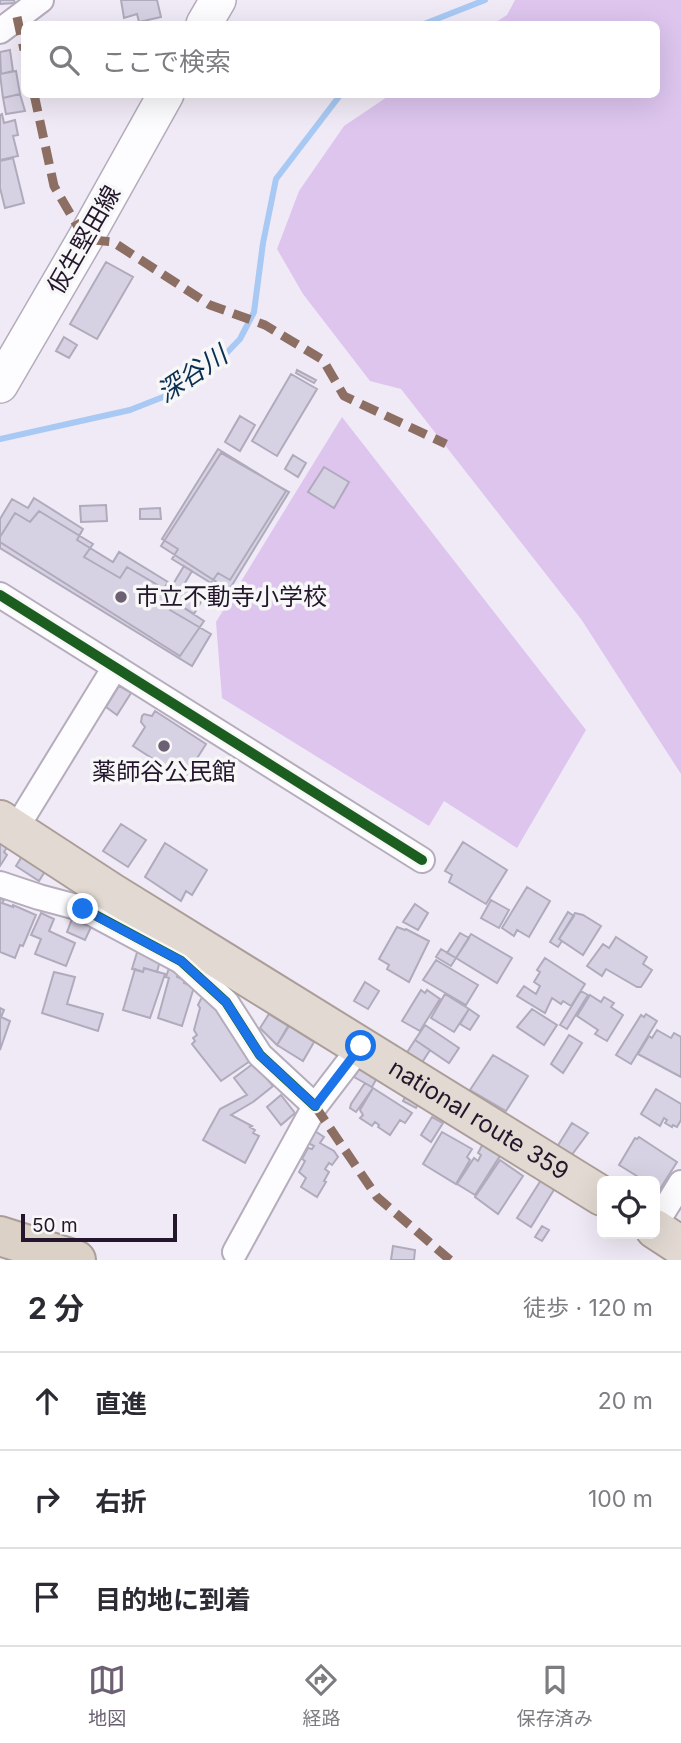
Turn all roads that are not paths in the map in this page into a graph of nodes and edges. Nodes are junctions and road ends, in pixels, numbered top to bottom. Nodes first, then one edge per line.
1 (41, 0) edge
2 (218, 0) edge
3 (206, 21) edge
4 (0, 31) edge
5 (164, 98) edge
6 (0, 385) edge
7 (0, 595) edge
8 (114, 667) junction
9 (7, 825) edge
10 (422, 860) dead end
11 (0, 884) edge
12 (98, 901) junction
13 (361, 1046) junction
14 (315, 1106) junction
15 (681, 1184) edge
16 (597, 1193) edge
17 (660, 1219) edge
18 (660, 1231) edge
19 (0, 1236) edge
20 (681, 1247) edge
21 (235, 1252) dead end
22 (76, 1260) edge

1 - 4 street
2 - 3 main road
5 - 6 main road, 仮生堅田線
7 - 8 street
8 - 9 street
8 - 10 street
9 - 12 highway, national route 359
11 - 12 street
12 - 13 highway, national route 359
12 - 14 street
13 - 14 street
13 - 16 highway, national route 359
14 - 21 street
15 - 17 street
18 - 20 highway
19 - 22 highway

